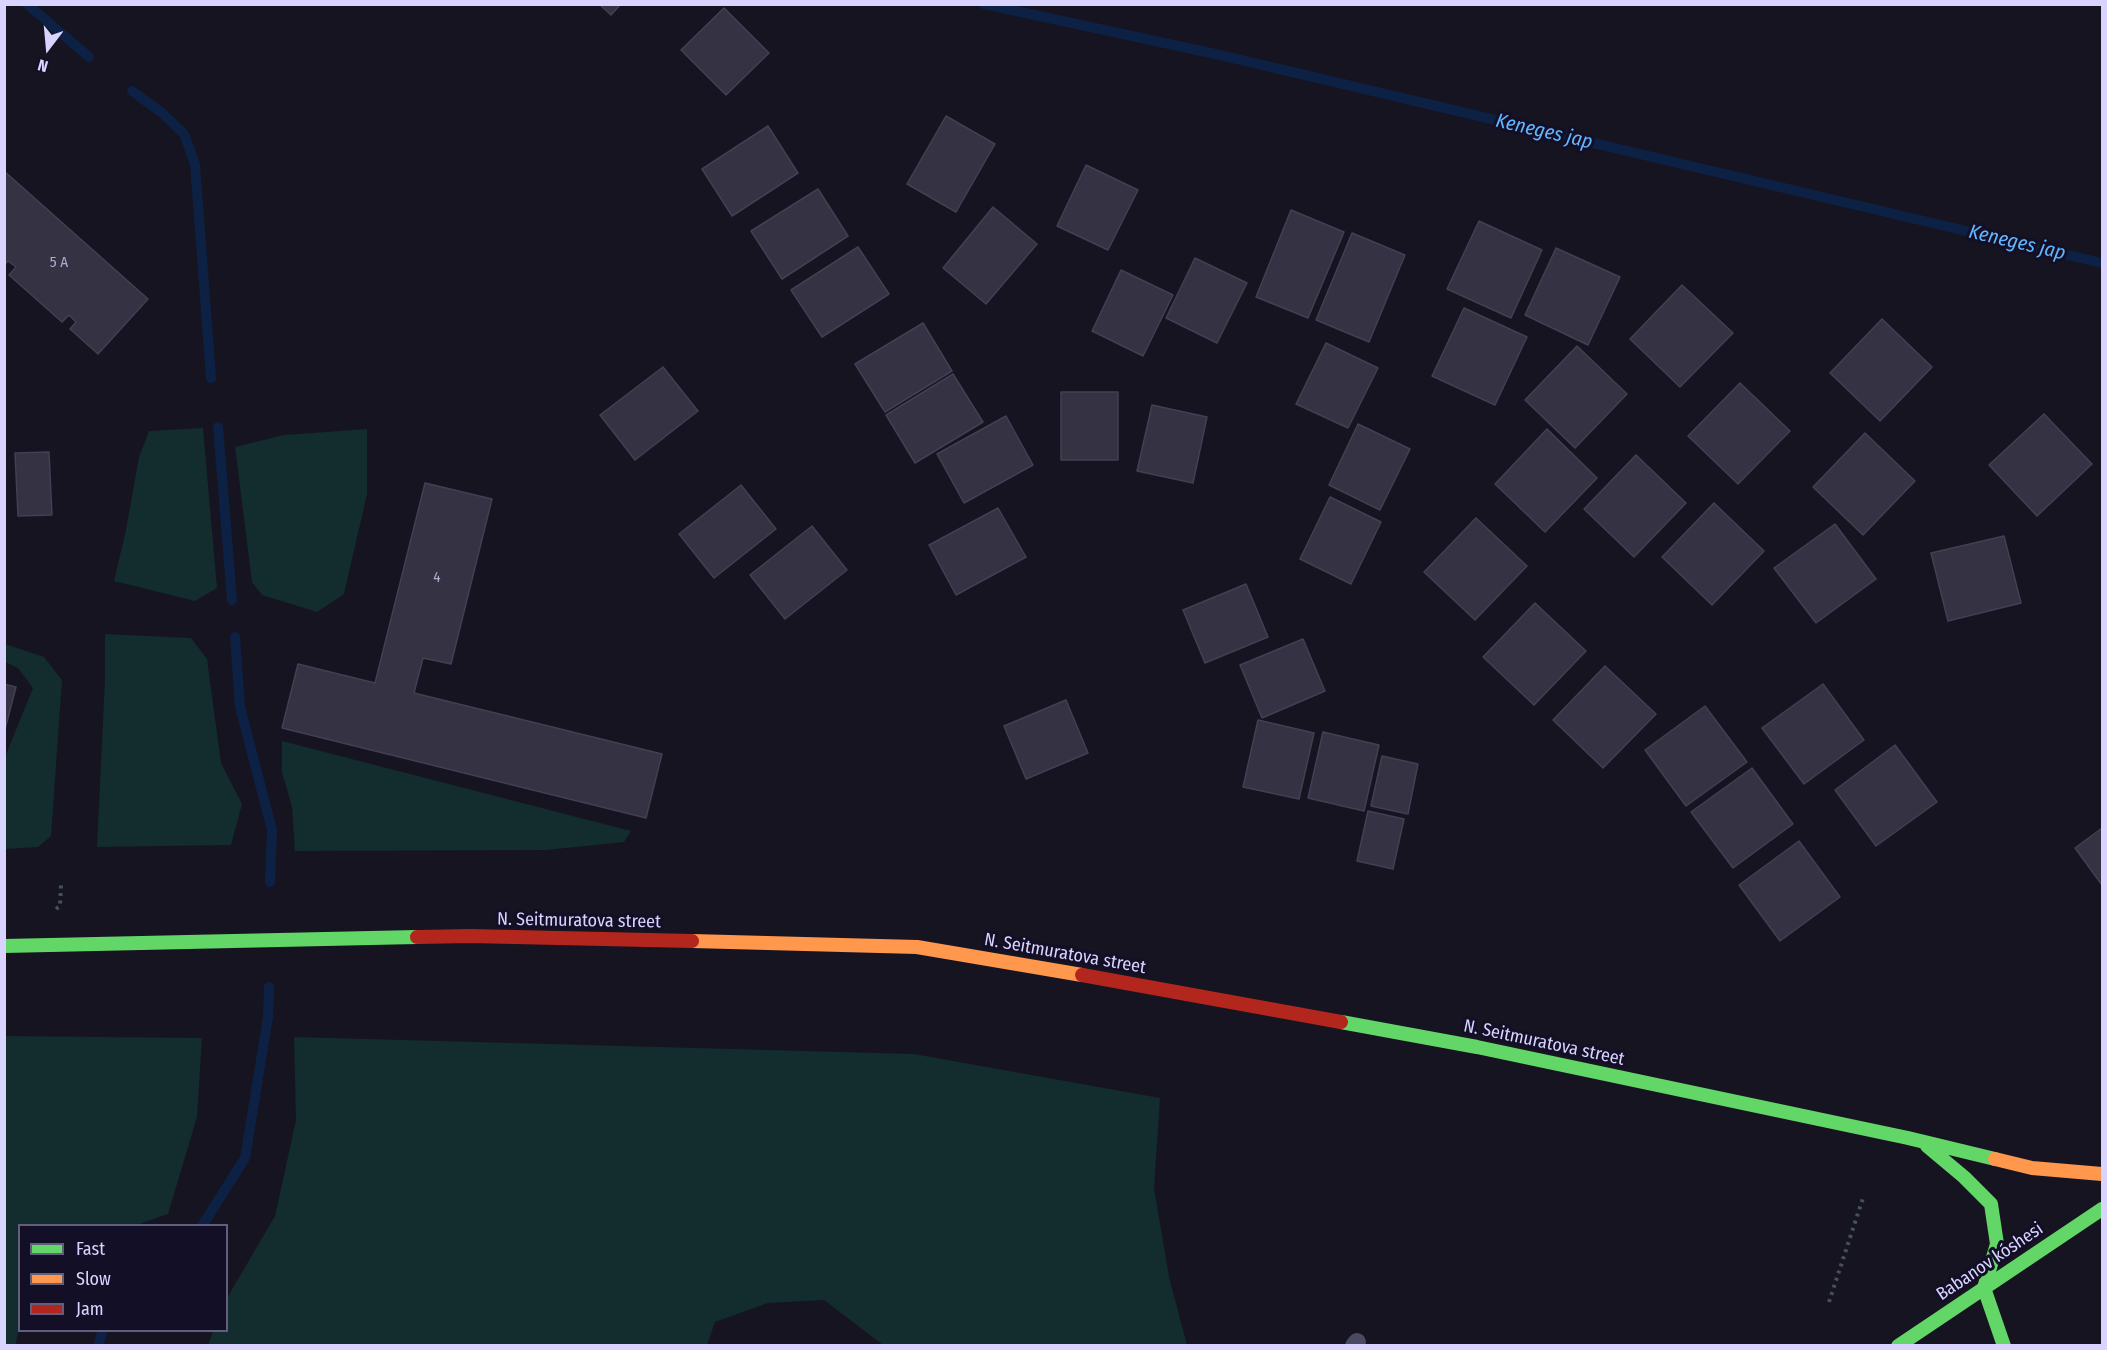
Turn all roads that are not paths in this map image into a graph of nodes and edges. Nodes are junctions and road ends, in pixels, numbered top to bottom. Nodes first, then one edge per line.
1 (4, 946) edge
2 (1921, 1141) junction
3 (2103, 1174) edge
4 (2103, 1209) edge
5 (1984, 1288) junction
6 (1898, 1346) edge
7 (2004, 1346) edge

1 - 2 street, N. Seitmuratova street
2 - 3 street, N. Seitmuratova street
2 - 5 street
4 - 5 street, Babanov kóshesi
5 - 6 street, Babanov kóshesi
5 - 7 street

